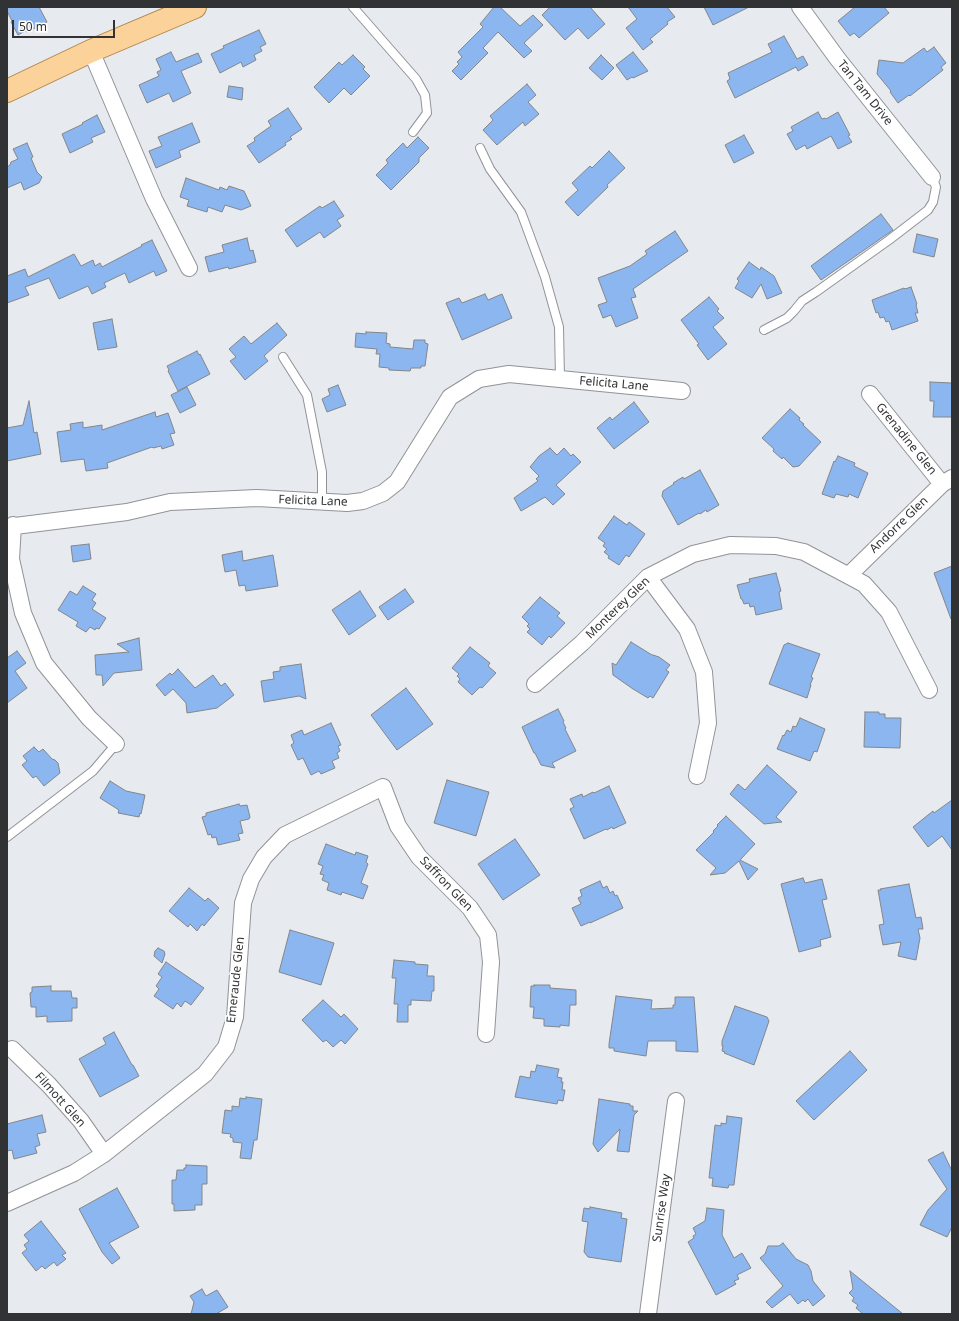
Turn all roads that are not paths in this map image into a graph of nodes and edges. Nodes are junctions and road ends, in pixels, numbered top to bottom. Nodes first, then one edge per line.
1 (195, 7) edge
2 (354, 7) edge
3 (800, 7) edge
4 (90, 51) junction
5 (7, 91) edge
6 (413, 132) dead end
7 (480, 148) dead end
8 (932, 177) joint
9 (188, 268) dead end
10 (764, 330) dead end
11 (283, 357) dead end
12 (560, 379) junction
13 (682, 390) dead end
14 (870, 394) dead end
15 (947, 481) edge
16 (322, 502) junction
17 (10, 526) edge
18 (849, 575) junction
19 (648, 577) junction
20 (535, 684) dead end
21 (929, 690) dead end
22 (116, 744) joint
23 (697, 776) dead end
24 (383, 787) joint
25 (7, 837) edge
26 (486, 1034) dead end
27 (12, 1049) dead end
28 (676, 1102) dead end
29 (104, 1154) junction
30 (7, 1203) edge
31 (648, 1314) edge

1 - 4 main road
2 - 6 lane
3 - 8 street, Tan Tam Drive
4 - 5 main road
4 - 9 street
7 - 12 lane
8 - 10 lane
11 - 16 lane
12 - 13 street, Felicita Lane
12 - 16 street, Felicita Lane
14 - 15 street, Grenadine Glen
15 - 18 street, Andorre Glen
16 - 17 street, Felicita Lane
17 - 22 street
18 - 19 street, Monterey Glen
18 - 21 street, Monterey Glen
19 - 20 street, Monterey Glen
19 - 23 street
22 - 25 lane
24 - 26 street, Saffron Glen
24 - 29 street, Emeraude Glen
27 - 29 street, Filmott Glen
28 - 31 street, Sunrise Way
29 - 30 street, Emeraude Glen

